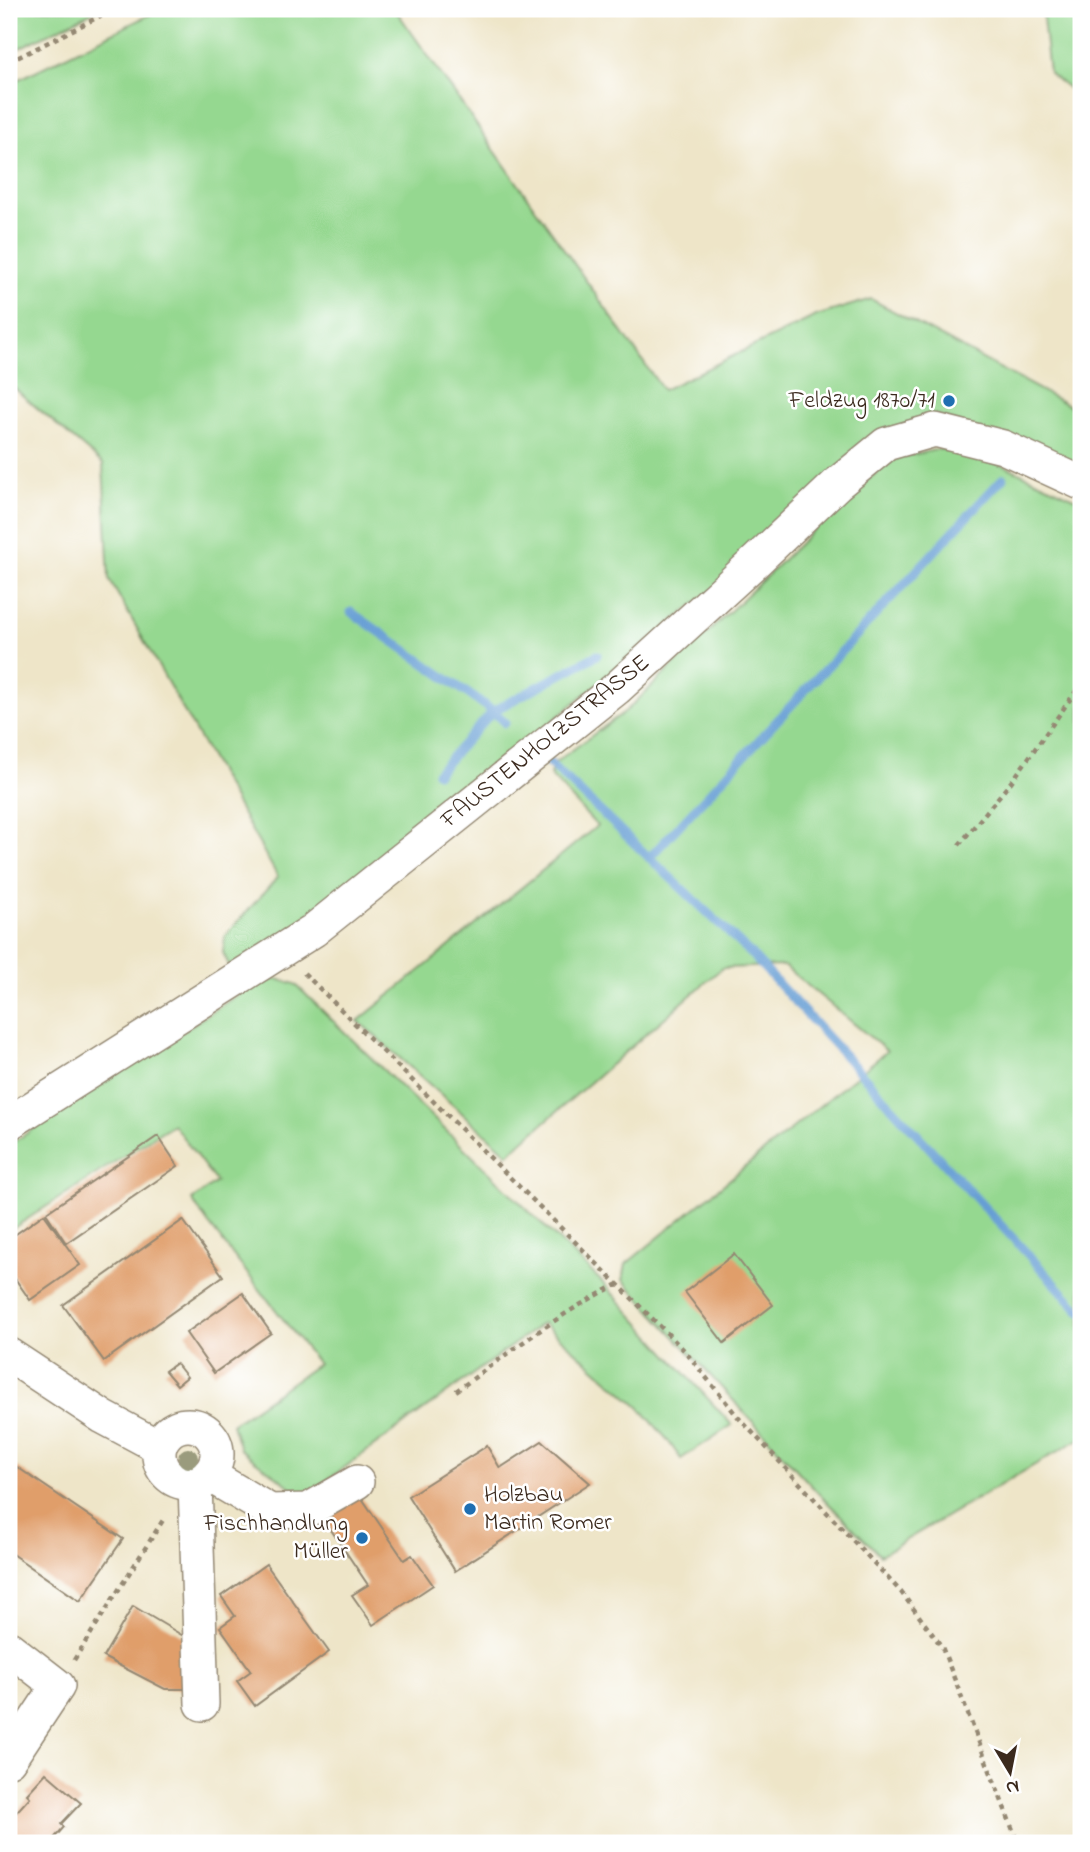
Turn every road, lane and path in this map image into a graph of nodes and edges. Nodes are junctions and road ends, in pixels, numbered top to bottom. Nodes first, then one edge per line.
1 (114, 9) edge
2 (9, 62) edge
3 (1081, 483) edge
4 (1081, 684) edge
5 (959, 845) dead end
6 (267, 958) junction
7 (9, 1122) edge
8 (619, 1284) junction
9 (9, 1355) edge
10 (456, 1391) dead end
11 (159, 1447) junction
12 (197, 1481) junction
13 (357, 1482) dead end
14 (9, 1648) edge
15 (58, 1686) junction
16 (202, 1704) dead end
17 (9, 1760) edge
18 (1018, 1843) edge

1 - 2 path
3 - 6 street, FAUSTENHOLZSTRASSE
4 - 5 path
6 - 7 street, FAUSTENHOLZSTRASSE
6 - 8 path
8 - 10 path
8 - 18 path
9 - 11 street
11 - 12 street
11 - 12 street
12 - 13 street
12 - 15 path
12 - 16 street
14 - 15 street
15 - 17 street

